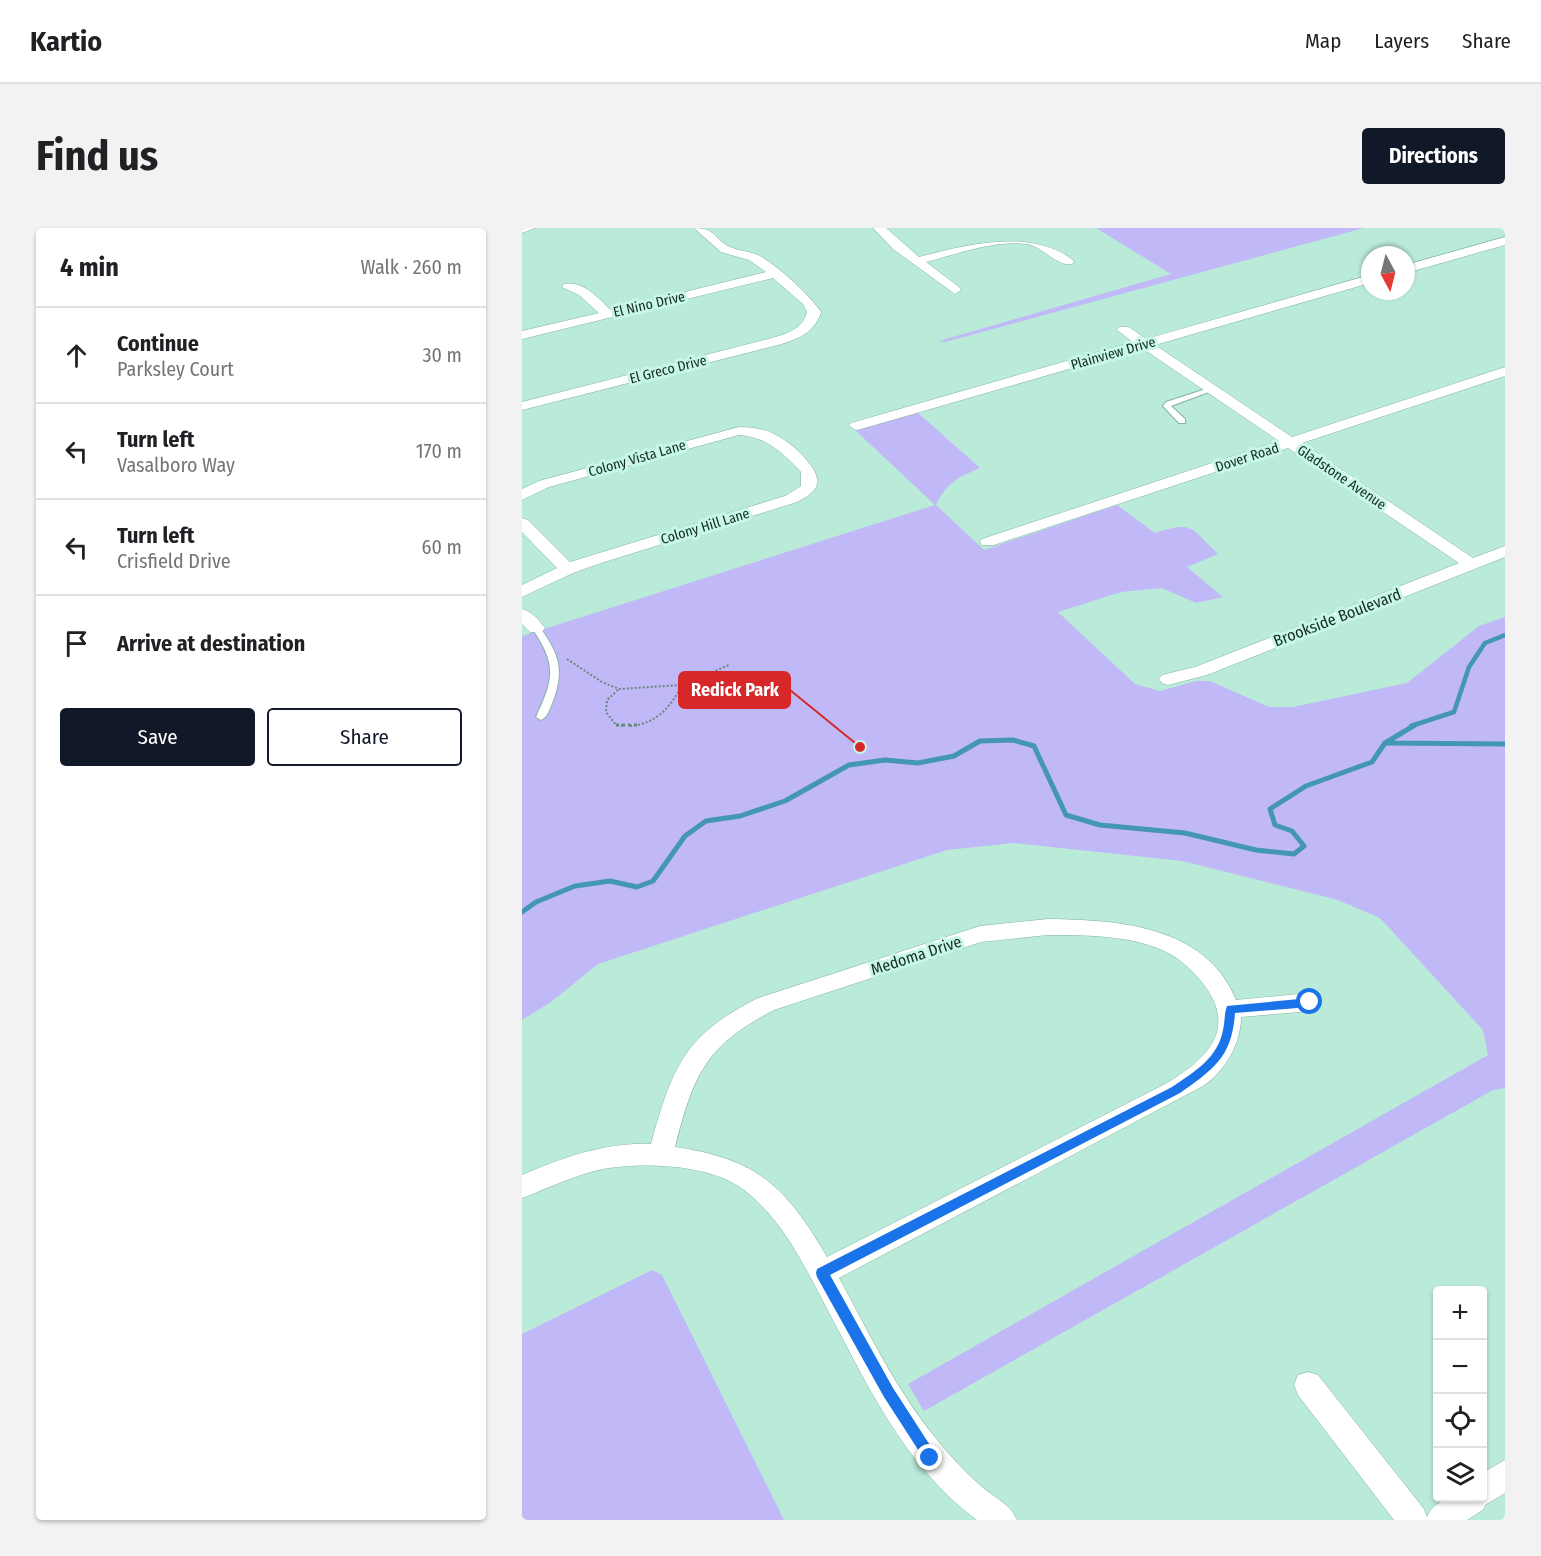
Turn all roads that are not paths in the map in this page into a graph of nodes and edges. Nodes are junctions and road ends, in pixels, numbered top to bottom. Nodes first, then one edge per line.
1 (529, 228) edge
2 (700, 228) edge
3 (879, 228) edge
4 (522, 229) edge
5 (1505, 241) edge
6 (917, 261) junction
7 (1068, 261) dead end
8 (1415, 266) edge
9 (775, 274) junction
10 (1361, 282) edge
11 (568, 287) dead end
12 (955, 290) dead end
13 (608, 314) junction
14 (1124, 330) dead end
15 (522, 334) edge
16 (1144, 344) junction
17 (1505, 371) edge
18 (1212, 389) junction
19 (522, 406) edge
20 (1182, 421) dead end
21 (856, 426) dead end
22 (756, 432) joint
23 (1292, 443) junction
24 (522, 495) edge
25 (522, 523) edge
26 (988, 542) dead end
27 (1505, 551) edge
28 (1471, 564) junction
29 (567, 569) junction
30 (522, 592) edge
31 (522, 614) edge
32 (536, 628) joint
33 (1168, 679) dead end
34 (541, 717) dead end
35 (1310, 1002) dead end
36 (1230, 1009) junction
37 (661, 1154) junction
38 (522, 1187) edge
39 (822, 1273) junction
40 (1308, 1385) dead end
41 (1505, 1475) edge
42 (1487, 1488) edge
43 (1466, 1502) edge
44 (1002, 1520) edge
45 (1413, 1520) edge
46 (1441, 1520) edge

1 - 4 street
2 - 9 street
3 - 6 street
5 - 8 street
6 - 7 street
6 - 12 street
9 - 13 street, El Nino Drive
9 - 19 street, El Greco Drive
10 - 16 street, Plainview Drive
11 - 13 street
13 - 15 street, El Nino Drive
14 - 16 street, Gladstone Avenue
16 - 18 street, Gladstone Avenue
16 - 21 street, Plainview Drive
17 - 23 street, Dover Road
18 - 20 lane
18 - 23 street, Gladstone Avenue
22 - 24 street, Colony Vista Lane
22 - 29 street, Colony Hill Lane
23 - 26 street, Dover Road
23 - 28 street, Gladstone Avenue
25 - 29 street
27 - 28 street, Brookside Boulevard
28 - 33 street, Brookside Boulevard
29 - 30 street, Colony Hill Lane
31 - 32 street
32 - 34 lane
35 - 36 street
36 - 37 street, Medoma Drive
36 - 39 street
37 - 38 street
37 - 39 street
39 - 44 street
40 - 45 street
41 - 42 street
43 - 46 street

